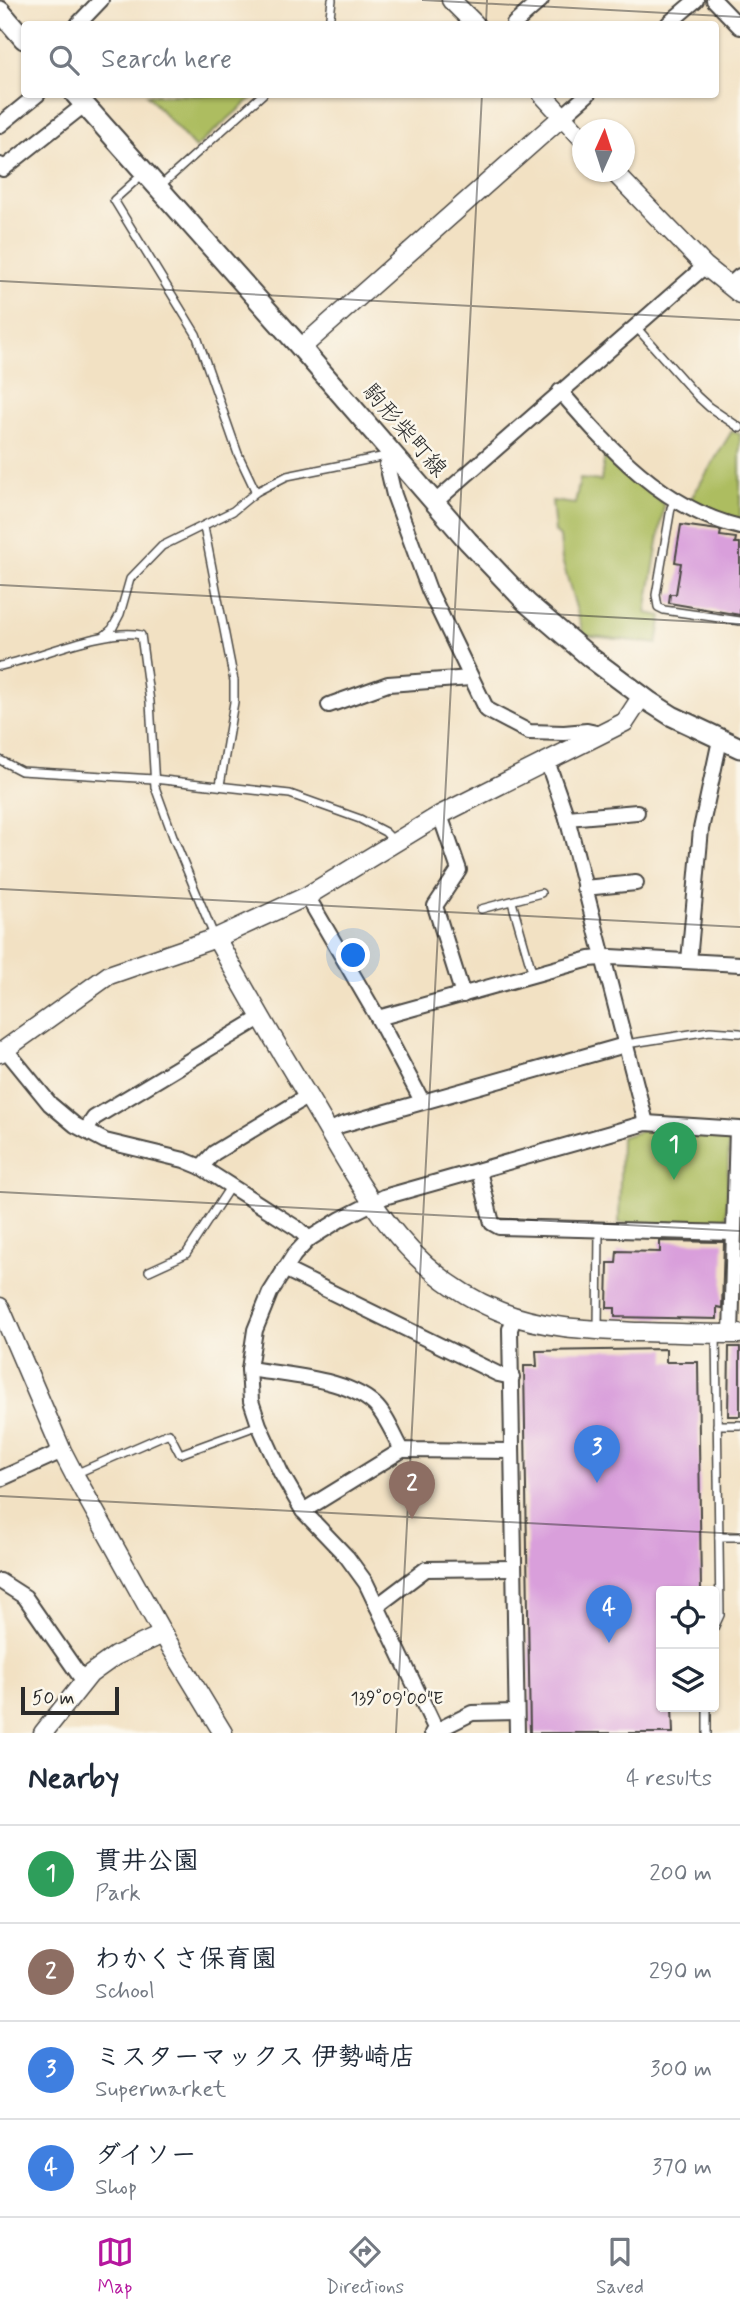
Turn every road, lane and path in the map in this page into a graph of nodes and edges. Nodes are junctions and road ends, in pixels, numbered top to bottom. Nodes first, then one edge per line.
1 (101, 0) edge
2 (332, 0) edge
3 (452, 0) edge
4 (541, 0) edge
5 (696, 0) edge
6 (714, 0) edge
7 (0, 11) edge
8 (81, 21) edge
9 (329, 21) edge
10 (472, 21) edge
11 (517, 21) edge
12 (672, 21) edge
13 (740, 27) edge
14 (21, 35) edge
15 (33, 98) edge
16 (259, 98) edge
17 (546, 98) edge
18 (584, 98) edge
19 (79, 100) edge
20 (564, 117) junction
21 (0, 125) edge
22 (572, 126) edge
23 (0, 165) edge
24 (145, 172) junction
25 (624, 182) edge
26 (158, 188) junction
27 (705, 266) junction
28 (737, 286) edge
29 (635, 326) junction
30 (301, 348) junction
31 (559, 391) junction
32 (740, 428) edge
33 (392, 455) junction
34 (256, 492) junction
35 (675, 500) junction
36 (434, 503) junction
37 (204, 527) junction
38 (740, 527) edge
39 (740, 621) edge
40 (104, 636) junction
41 (0, 666) edge
42 (471, 678) junction
43 (642, 696) junction
44 (329, 705) dead end
45 (601, 734) junction
46 (720, 740) junction
47 (740, 748) edge
48 (0, 761) edge
49 (547, 761) junction
50 (153, 779) junction
51 (220, 785) junction
52 (637, 812) dead end
53 (440, 815) junction
54 (567, 818) junction
55 (395, 842) junction
56 (636, 883) dead end
57 (584, 888) junction
58 (541, 893) dead end
59 (307, 896) junction
60 (512, 902) junction
61 (481, 909) dead end
62 (216, 938) junction
63 (602, 958) junction
64 (689, 961) junction
65 (740, 964) edge
66 (533, 976) junction
67 (463, 995) junction
68 (260, 1018) junction
69 (378, 1018) junction
70 (740, 1033) edge
71 (625, 1045) junction
72 (3, 1051) edge
73 (307, 1096) junction
74 (422, 1101) junction
75 (646, 1123) junction
76 (738, 1129) edge
77 (86, 1130) junction
78 (329, 1131) junction
79 (201, 1167) junction
80 (479, 1171) junction
81 (230, 1187) junction
82 (372, 1203) junction
83 (598, 1230) junction
84 (734, 1233) junction
85 (309, 1239) junction
86 (284, 1269) junction
87 (149, 1271) dead end
88 (0, 1307) edge
89 (515, 1316) junction
90 (598, 1331) junction
91 (729, 1334) edge
92 (249, 1369) junction
93 (512, 1377) junction
94 (717, 1425) junction
95 (740, 1425) edge
96 (259, 1426) junction
97 (402, 1450) junction
98 (62, 1451) junction
99 (512, 1451) junction
100 (74, 1474) junction
101 (0, 1479) edge
102 (303, 1511) junction
103 (719, 1537) junction
104 (740, 1537) edge
105 (514, 1568) junction
106 (0, 1581) edge
107 (377, 1606) junction
108 (719, 1617) edge
109 (163, 1634) junction
110 (83, 1682) junction
111 (516, 1712) junction
112 (707, 1712) edge
113 (434, 1732) edge
114 (43, 1733) edge
115 (223, 1733) edge
116 (517, 1733) edge
117 (707, 1733) edge

1 - 8 street
2 - 9 lane
3 - 10 street
4 - 11 street
5 - 12 street
6 - 13 street
7 - 14 main road
15 - 21 street
16 - 26 lane
17 - 20 street
18 - 20 street
19 - 23 street
19 - 24 main road, 駒形柴町線
20 - 22 street
20 - 30 street
24 - 26 main road, 駒形柴町線
24 - 34 lane
25 - 27 street
26 - 30 main road, 駒形柴町線
27 - 28 street
27 - 29 street
29 - 31 street
29 - 32 lane
30 - 33 main road, 駒形柴町線
31 - 35 street
31 - 36 street
33 - 34 lane
33 - 36 main road, 駒形柴町線
33 - 42 street
34 - 37 lane
35 - 38 street
35 - 39 lane
36 - 43 main road, 駒形柴町線
37 - 40 lane
37 - 51 lane
40 - 41 lane
40 - 50 lane
42 - 44 street
42 - 45 street
43 - 45 street
43 - 46 main road, 駒形柴町線
45 - 49 street
46 - 47 main road, 駒形柴町線
46 - 64 street
48 - 50 lane
49 - 53 street
49 - 54 street
50 - 51 lane
50 - 62 lane
51 - 55 lane
52 - 54 street
53 - 55 street
53 - 67 street
54 - 57 street
55 - 59 street
56 - 57 street
57 - 63 street
58 - 60 lane
59 - 62 street
59 - 69 street
60 - 61 lane
60 - 66 lane
62 - 68 street
62 - 72 street
63 - 64 street
63 - 66 street
63 - 71 street
64 - 65 street
66 - 67 street
67 - 69 street
68 - 73 street
68 - 77 street
69 - 74 street
70 - 71 lane
71 - 74 street
71 - 75 street
72 - 77 street
73 - 78 street
73 - 79 street
74 - 78 street
75 - 76 street
75 - 80 street
76 - 84 street
77 - 79 street
78 - 82 street
79 - 81 street
80 - 82 street
80 - 83 street
81 - 85 street
81 - 87 lane
82 - 85 street
82 - 89 street
83 - 84 street
83 - 90 lane
84 - 91 street
85 - 86 street
86 - 92 street
86 - 93 street
88 - 98 street
89 - 90 street
89 - 93 street
90 - 91 street
91 - 94 lane
92 - 96 street
92 - 97 street
93 - 99 street
94 - 95 lane
94 - 103 lane
96 - 100 lane
96 - 102 street
97 - 99 street
97 - 102 street
98 - 100 street
98 - 101 street
99 - 105 street
100 - 109 street
102 - 107 street
103 - 104 lane
103 - 108 lane
105 - 107 street
105 - 111 street
106 - 110 street
107 - 113 street
109 - 110 street
109 - 115 street
110 - 114 street
111 - 113 street
111 - 116 street
112 - 117 lane

